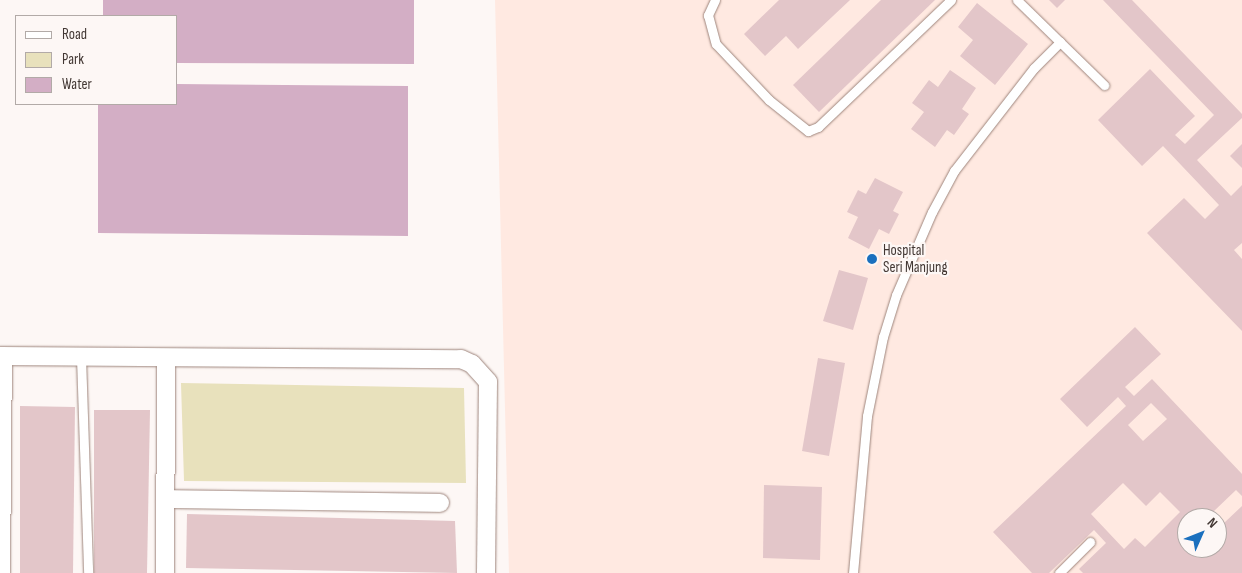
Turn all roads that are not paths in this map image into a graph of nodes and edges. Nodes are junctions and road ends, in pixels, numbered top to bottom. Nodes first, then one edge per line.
1 (715, 0) edge
2 (950, 0) edge
3 (1017, 0) edge
4 (1060, 42) junction
5 (1104, 85) dead end
6 (2, 356) edge
7 (81, 358) junction
8 (166, 358) junction
9 (165, 499) junction
10 (440, 503) dead end
11 (1090, 542) dead end
12 (1, 573) edge
13 (88, 573) edge
14 (165, 573) edge
15 (486, 573) edge
16 (852, 573) edge
17 (1059, 573) edge

1 - 2 lane
3 - 4 lane
4 - 5 lane
4 - 16 lane
6 - 7 street
6 - 12 street
7 - 8 street
7 - 13 lane
8 - 9 street
8 - 15 street
9 - 10 street
9 - 14 street
11 - 17 lane

